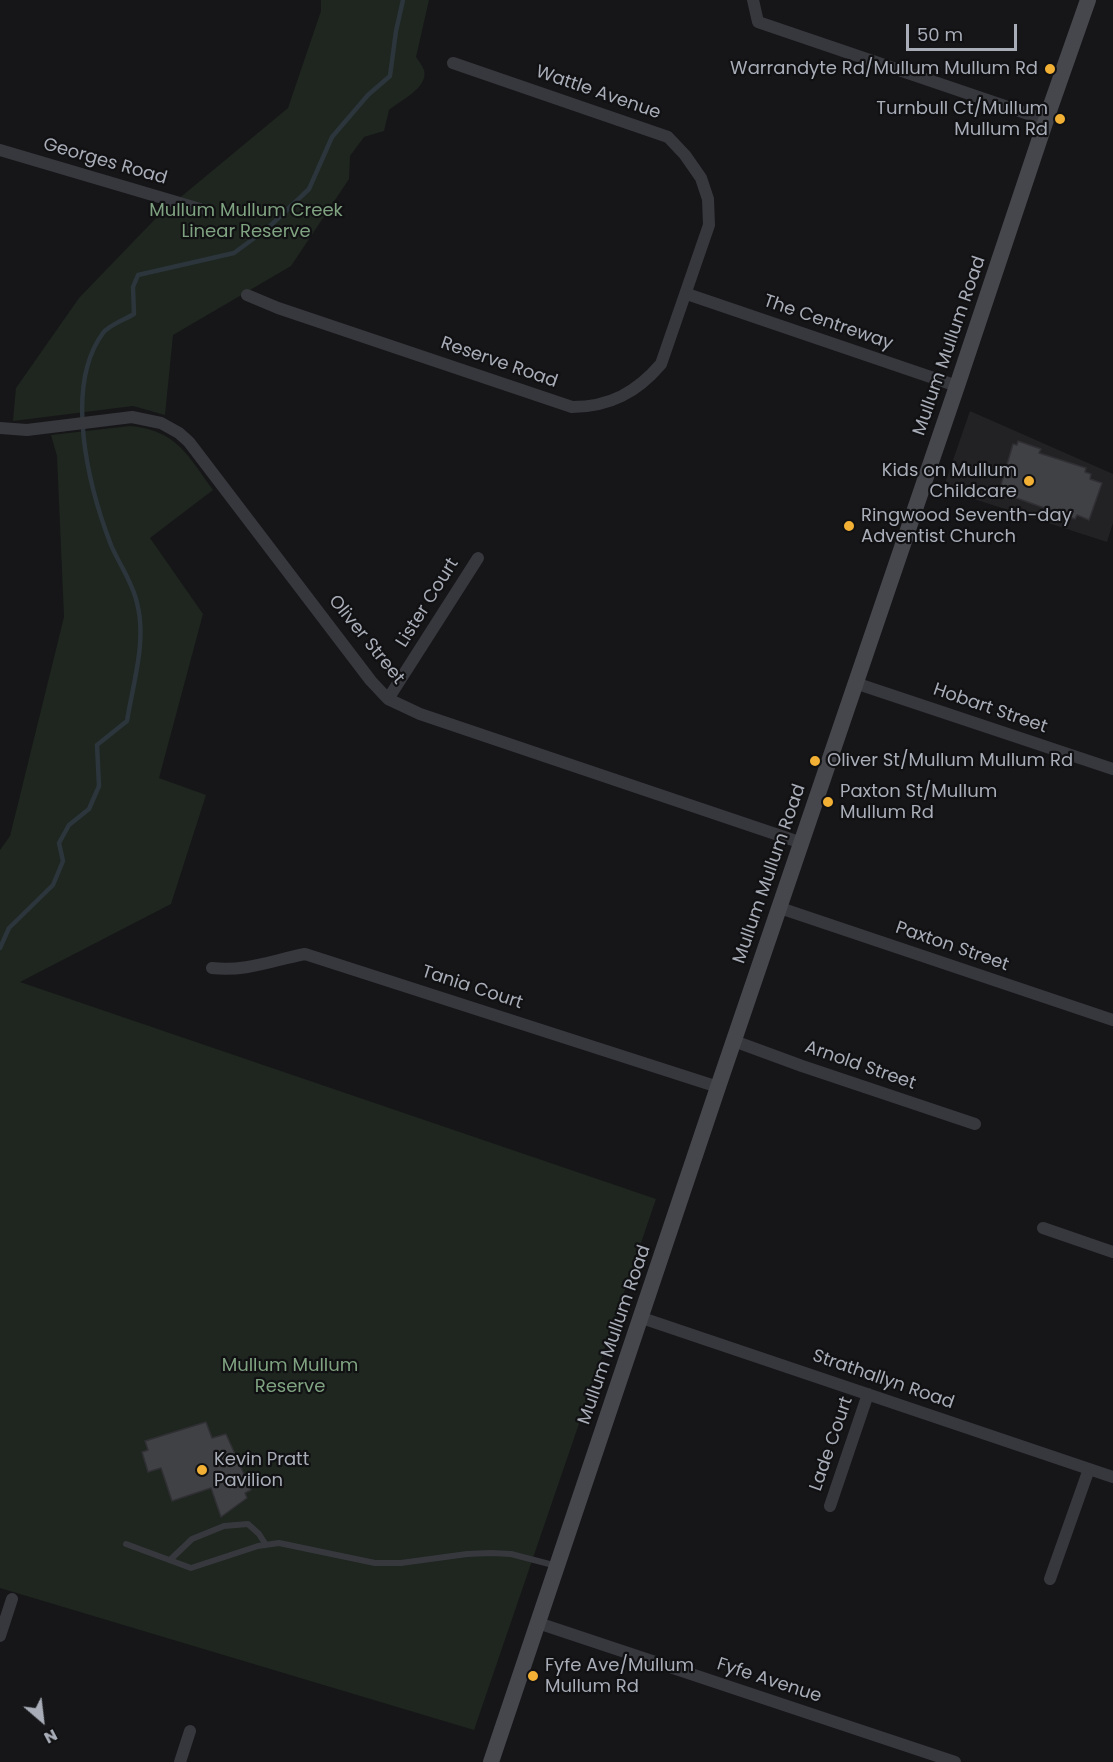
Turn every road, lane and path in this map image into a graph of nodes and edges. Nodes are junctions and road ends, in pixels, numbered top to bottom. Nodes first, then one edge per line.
1 (753, 0) edge
2 (1088, 0) edge
3 (453, 63) dead end
4 (1046, 120) junction
5 (0, 150) edge
6 (200, 209) dead end
7 (687, 294) junction
8 (247, 295) dead end
9 (957, 386) junction
10 (0, 429) edge
11 (478, 558) dead end
12 (855, 683) junction
13 (388, 699) junction
14 (1113, 769) edge
15 (802, 843) junction
16 (780, 908) junction
17 (212, 968) dead end
18 (1113, 1020) edge
19 (734, 1041) junction
20 (718, 1087) junction
21 (975, 1124) dead end
22 (1043, 1228) dead end
23 (1113, 1252) edge
24 (642, 1318) junction
25 (868, 1394) junction
26 (1089, 1469) junction
27 (1113, 1477) edge
28 (830, 1506) dead end
29 (126, 1544) dead end
30 (266, 1545) junction
31 (170, 1560) junction
32 (557, 1566) junction
33 (1050, 1579) dead end
34 (12, 1599) dead end
35 (538, 1623) junction
36 (0, 1636) edge
37 (190, 1731) dead end
38 (180, 1762) edge
39 (491, 1762) edge
40 (955, 1762) edge

1 - 4 street
2 - 4 street, Mullum Mullum Road
3 - 7 street, Wattle Avenue
4 - 9 street, Mullum Mullum Road
5 - 6 street, Georges Road
7 - 8 street, Reserve Road
7 - 9 street, The Centreway
9 - 12 street, Mullum Mullum Road
10 - 13 street, Oliver Street
11 - 13 street, Lister Court
12 - 14 street, Hobart Street
12 - 15 street, Mullum Mullum Road
13 - 15 street, Oliver Street
15 - 16 street, Mullum Mullum Road
16 - 18 street, Paxton Street
16 - 19 street, Mullum Mullum Road
17 - 20 street, Tania Court
19 - 20 street, Mullum Mullum Road
19 - 21 street, Arnold Street
20 - 24 street, Mullum Mullum Road
22 - 23 street
24 - 25 street, Strathallyn Road
24 - 32 street, Mullum Mullum Road
25 - 26 street, Strathallyn Road
25 - 28 street, Lade Court
26 - 27 street, Strathallyn Road
26 - 33 street
29 - 31 lane
30 - 31 lane
30 - 31 lane
30 - 32 lane
32 - 35 street, Mullum Mullum Road
34 - 36 street
35 - 39 street, Mullum Mullum Road
35 - 40 street, Fyfe Avenue
37 - 38 street

